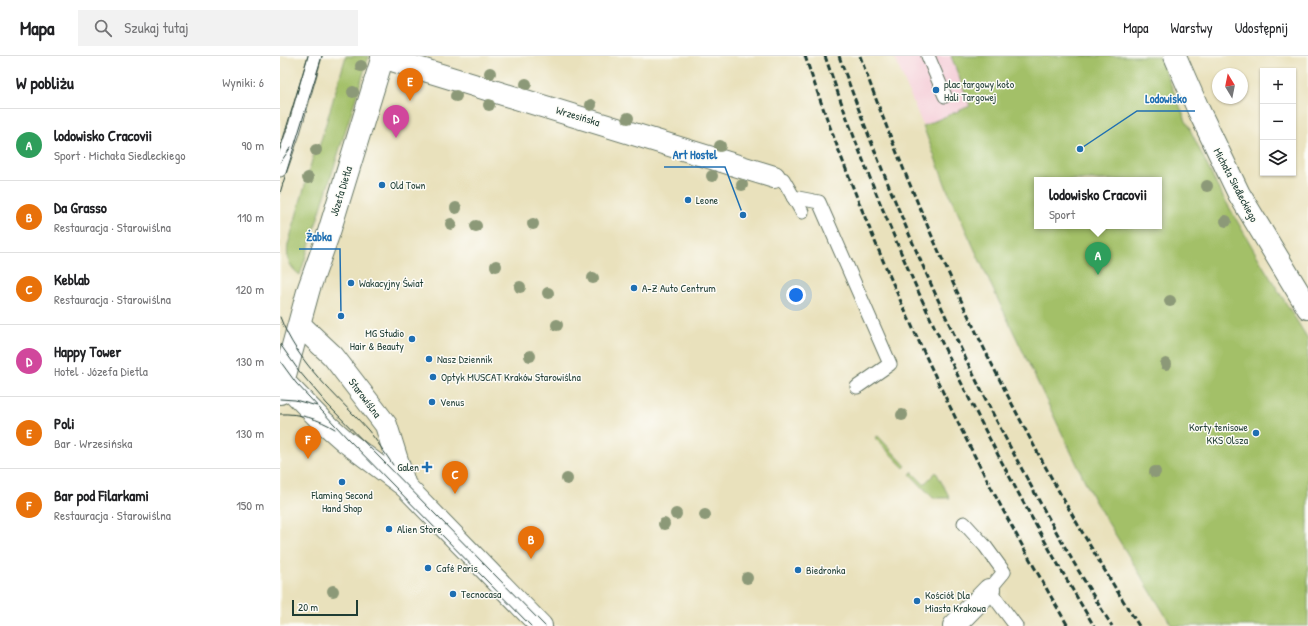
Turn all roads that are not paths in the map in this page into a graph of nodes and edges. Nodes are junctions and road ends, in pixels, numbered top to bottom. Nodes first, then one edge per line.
1 (315, 56) edge
2 (382, 56) edge
3 (928, 56) edge
4 (1175, 56) edge
5 (945, 96) dead end
6 (292, 133) junction
7 (280, 143) edge
8 (280, 169) edge
9 (774, 177) joint
10 (793, 197) junction
11 (802, 212) dead end
12 (1308, 308) edge
13 (300, 325) junction
14 (281, 384) edge
15 (857, 387) dead end
16 (405, 486) junction
17 (964, 523) dead end
18 (989, 590) junction
19 (540, 626) edge
20 (954, 626) edge
21 (1016, 626) edge

1 - 6 lane
2 - 9 street, Wrzesińska
2 - 13 street, Józefa Dietla
3 - 5 lane
4 - 12 street, Michała Siedleckiego
6 - 7 lane
6 - 8 lane
9 - 10 lane
10 - 11 lane
10 - 15 lane
13 - 14 street, Józefa Dietla
13 - 16 street, Starowiślna
14 - 16 street, Starowiślna
16 - 19 street, Starowiślna
17 - 18 lane
18 - 20 street
18 - 21 lane

